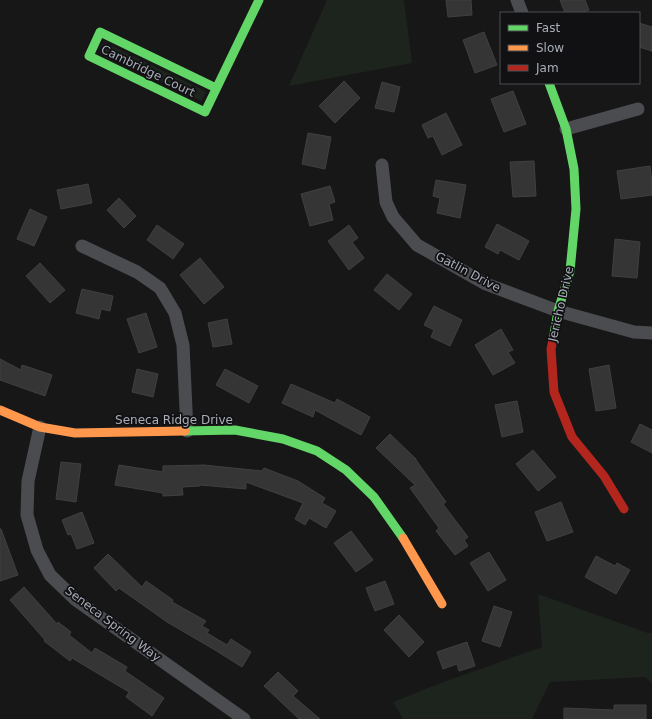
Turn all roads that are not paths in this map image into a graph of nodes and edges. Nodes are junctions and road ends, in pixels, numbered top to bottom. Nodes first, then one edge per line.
1 (259, 0) edge
2 (517, 0) edge
3 (522, 12) edge
4 (549, 84) edge
5 (216, 88) junction
6 (638, 109) dead end
7 (566, 129) junction
8 (382, 166) dead end
9 (82, 246) dead end
10 (558, 311) junction
11 (652, 333) edge
12 (0, 410) edge
13 (40, 427) junction
14 (187, 431) junction
15 (624, 509) dead end
16 (442, 604) dead end
17 (244, 719) edge

1 - 5 street, Cambridge Court
2 - 3 street
4 - 7 street, Jericho Drive
5 - 5 street, Cambridge Court
6 - 7 street
7 - 10 street, Jericho Drive
8 - 10 street, Gatlin Drive
9 - 14 street
10 - 11 street, Gatlin Drive
10 - 15 street, Jericho Drive
12 - 13 street, Seneca Ridge Drive
13 - 14 street, Seneca Ridge Drive
13 - 17 street, Seneca Spring Way
14 - 16 street, Seneca Ridge Drive

